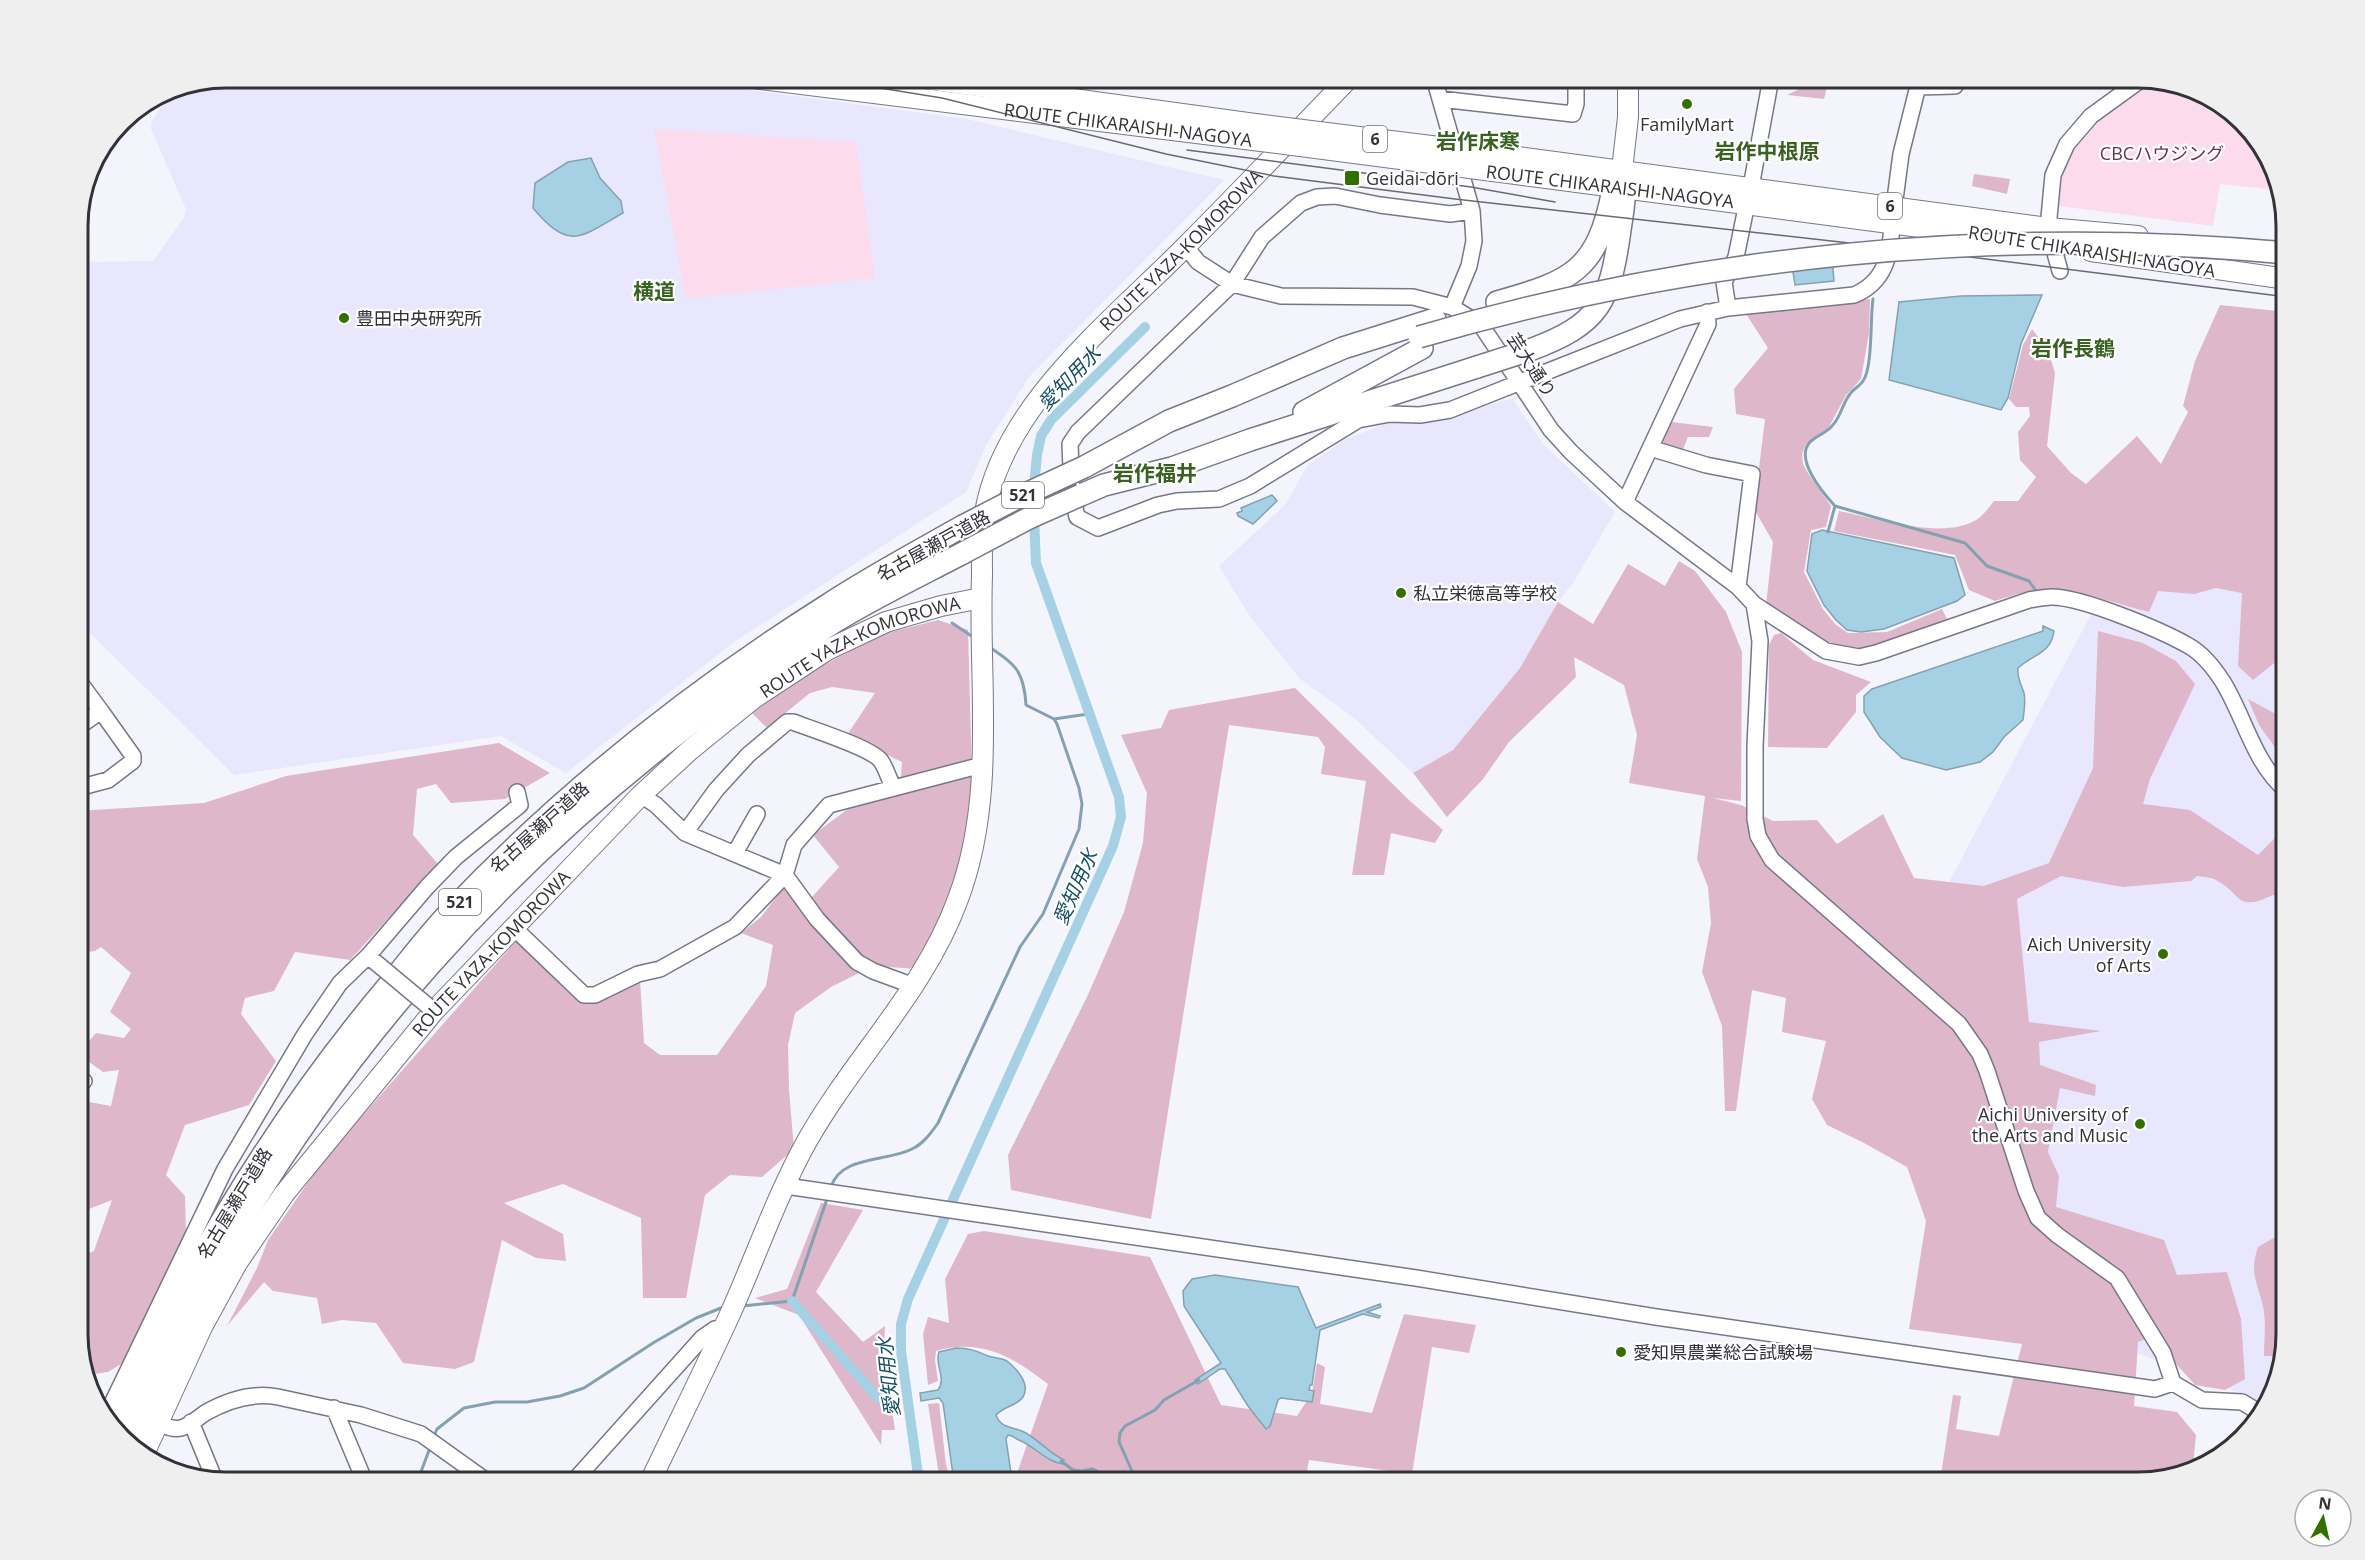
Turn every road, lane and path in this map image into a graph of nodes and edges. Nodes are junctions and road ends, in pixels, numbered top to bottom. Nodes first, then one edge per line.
1 (1339, 88) edge
2 (1437, 88) edge
3 (1576, 88) edge
4 (1628, 88) edge
5 (1769, 88) edge
6 (1918, 88) edge
7 (2130, 88) edge
8 (856, 89) edge
9 (983, 89) edge
10 (1440, 99) junction
11 (1189, 123) junction
12 (1621, 181) junction
13 (1749, 195) junction
14 (1472, 211) junction
15 (1893, 214) junction
16 (2050, 236) junction
17 (1186, 247) junction
18 (2276, 251) edge
19 (2276, 251) edge
20 (2276, 262) edge
21 (2060, 271) dead end
22 (2276, 277) edge
23 (1232, 284) junction
24 (1728, 308) junction
25 (1707, 312) junction
26 (1443, 313) junction
27 (1420, 342) junction
28 (1519, 381) junction
29 (1232, 396) junction
30 (1250, 440) junction
31 (1650, 448) junction
32 (1625, 502) junction
33 (1738, 587) junction
34 (981, 598) junction
35 (1754, 604) junction
36 (89, 695) edge
37 (101, 711) junction
38 (89, 719) edge
39 (982, 765) junction
40 (2276, 781) edge
41 (89, 785) edge
42 (893, 787) junction
43 (517, 792) dead end
44 (641, 795) junction
45 (757, 814) dead end
46 (685, 833) junction
47 (735, 853) junction
48 (785, 875) junction
49 (513, 927) junction
50 (374, 961) junction
51 (914, 986) junction
52 (431, 1009) junction
53 (786, 1186) junction
54 (726, 1321) junction
55 (2173, 1383) junction
56 (110, 1407) edge
57 (334, 1408) junction
58 (2254, 1409) edge
59 (119, 1419) edge
60 (191, 1422) junction
61 (158, 1423) junction
62 (133, 1435) edge
63 (147, 1446) edge
64 (211, 1470) edge
65 (361, 1472) edge
66 (474, 1472) edge
67 (582, 1472) edge
68 (655, 1472) edge

1 - 17 main road, ROUTE YAZA-KOMOROWA
2 - 10 street
3 - 10 street
4 - 12 main road, ROUTE CHIKARAISHI-NAGOYA
5 - 13 street
6 - 15 street
7 - 16 street
8 - 11 main road, ROUTE CHIKARAISHI-NAGOYA / 6
9 - 11 main road, ROUTE CHIKARAISHI-NAGOYA / 6
10 - 14 street
11 - 12 main road, ROUTE CHIKARAISHI-NAGOYA / 6, bridge
12 - 13 main road, ROUTE CHIKARAISHI-NAGOYA / 6
12 - 26 highway
12 - 30 highway, bridge
13 - 15 main road, ROUTE CHIKARAISHI-NAGOYA / 6
13 - 24 street
14 - 23 street
14 - 26 street
15 - 16 main road, ROUTE CHIKARAISHI-NAGOYA / 6
15 - 24 street
16 - 18 main road, ROUTE CHIKARAISHI-NAGOYA / 6
16 - 21 street
16 - 22 main road, ROUTE CHIKARAISHI-NAGOYA / 6
17 - 23 street, 芸大通り
17 - 34 main road, ROUTE YAZA-KOMOROWA
19 - 27 highway, bridge
20 - 27 highway
23 - 26 street, 芸大通り
23 - 28 street
24 - 25 street
25 - 28 street
25 - 31 street
26 - 28 street, 芸大通り
26 - 29 highway
27 - 29 highway
27 - 30 highway
28 - 32 street, 芸大通り
29 - 59 highway, 名古屋瀬戸道路 / 521, bridge
30 - 62 highway, 名古屋瀬戸道路 / 521, bridge
31 - 32 street
31 - 33 street
32 - 33 street, 芸大通り
33 - 35 street, 芸大通り
34 - 39 main road, ROUTE YAZA-KOMOROWA
34 - 44 main road, ROUTE YAZA-KOMOROWA
35 - 40 street, 芸大通り
35 - 55 street
36 - 37 street
37 - 38 street
37 - 41 street
39 - 42 street
39 - 51 main road, ROUTE YAZA-KOMOROWA
42 - 46 street
42 - 48 street
43 - 50 street
44 - 46 street
44 - 49 main road, ROUTE YAZA-KOMOROWA
45 - 47 street
46 - 47 street
47 - 48 street
48 - 49 street
48 - 51 street
49 - 52 main road, ROUTE YAZA-KOMOROWA
50 - 52 street, bridge
50 - 56 street
51 - 53 main road, ROUTE YAZA-KOMOROWA
52 - 61 main road, ROUTE YAZA-KOMOROWA
53 - 54 main road, ROUTE YAZA-KOMOROWA
53 - 55 street
54 - 67 street
54 - 68 main road, ROUTE YAZA-KOMOROWA
55 - 58 street
57 - 60 street
57 - 65 street
57 - 66 street
60 - 61 street
60 - 64 street
61 - 63 main road, ROUTE YAZA-KOMOROWA

